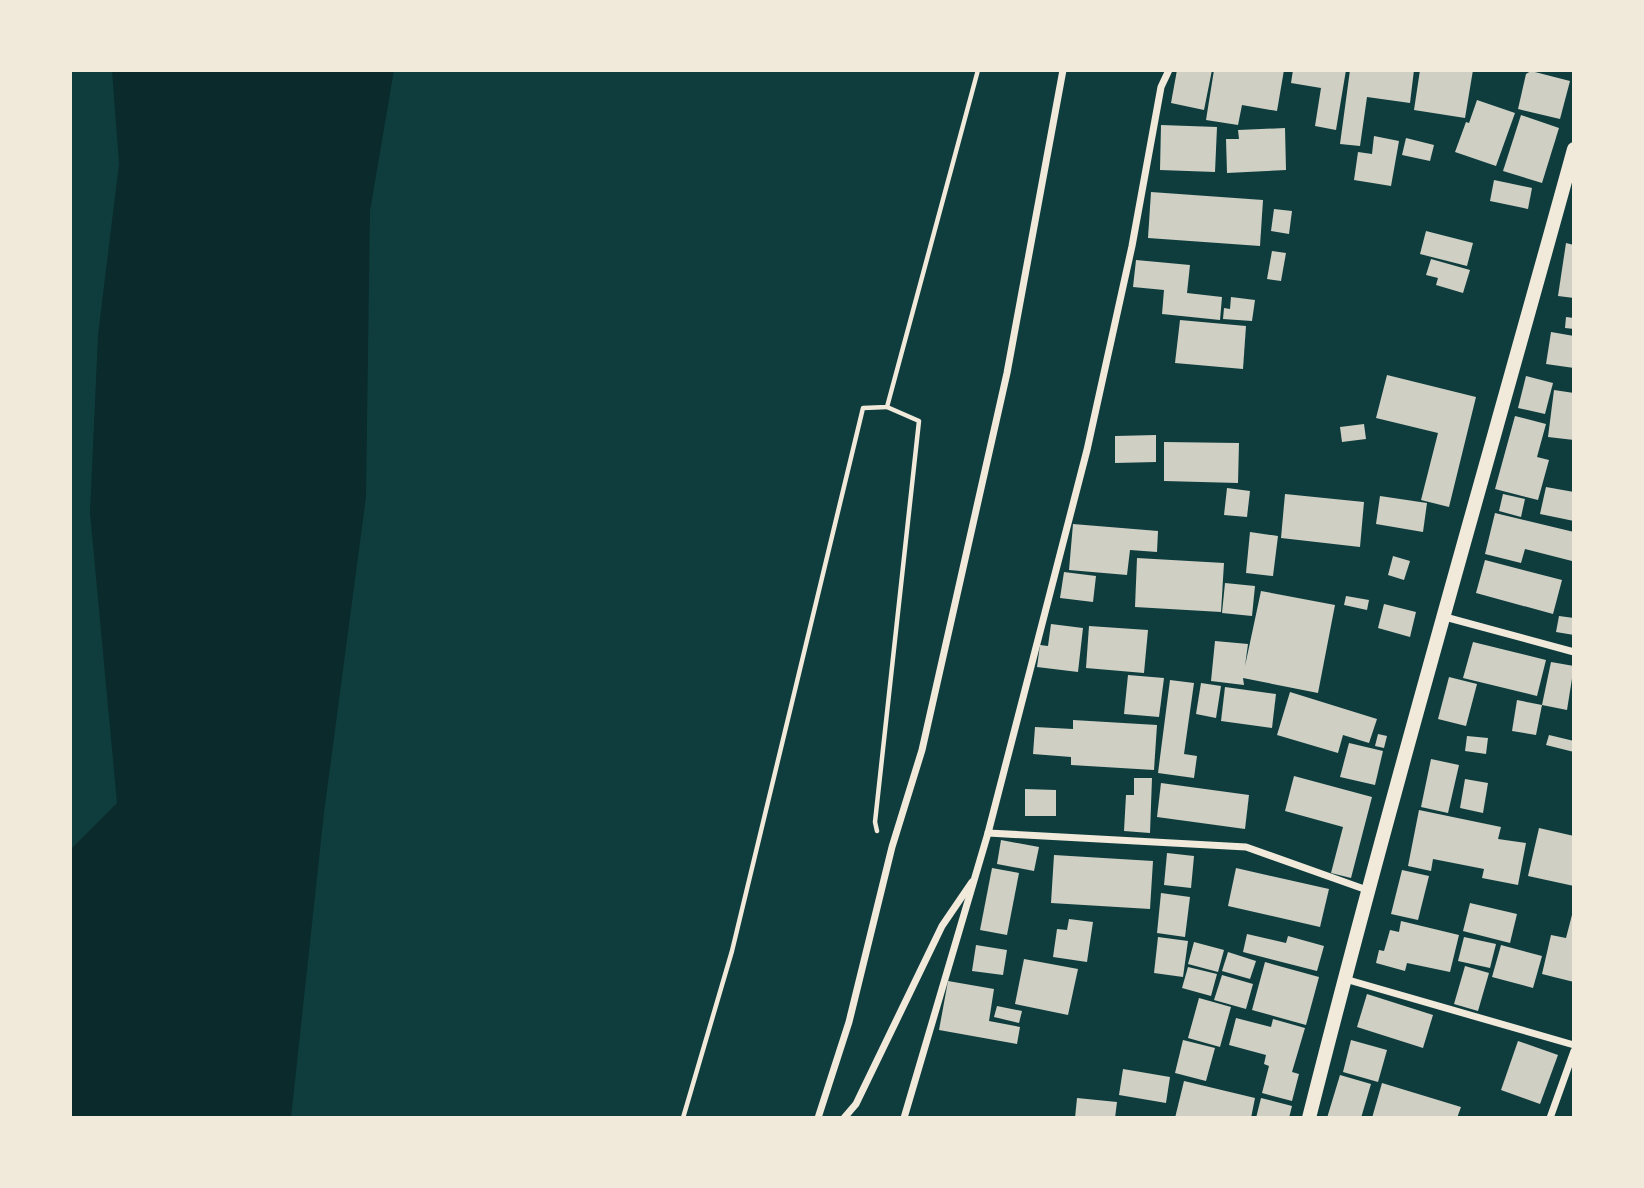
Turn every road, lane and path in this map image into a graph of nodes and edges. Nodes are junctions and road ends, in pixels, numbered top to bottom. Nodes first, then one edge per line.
1 (978, 70) edge
2 (1063, 70) edge
3 (1169, 70) edge
4 (1574, 149) edge
5 (887, 407) junction
6 (1445, 617) junction
7 (1574, 652) edge
8 (988, 833) junction
9 (886, 869) junction
10 (976, 876) junction
11 (1367, 890) junction
12 (1344, 979) junction
13 (1574, 1045) edge
14 (1574, 1051) edge
15 (683, 1118) edge
16 (818, 1118) edge
17 (844, 1118) edge
18 (904, 1118) edge
19 (1309, 1118) edge
20 (1550, 1118) edge

1 - 5 path
2 - 9 street
3 - 8 street
4 - 6 main road
5 - 9 path
5 - 15 path
6 - 7 street
6 - 11 main road
8 - 10 street
8 - 11 street
9 - 16 street
10 - 17 street
10 - 18 street
11 - 12 main road
12 - 13 street
12 - 19 main road
14 - 20 street

